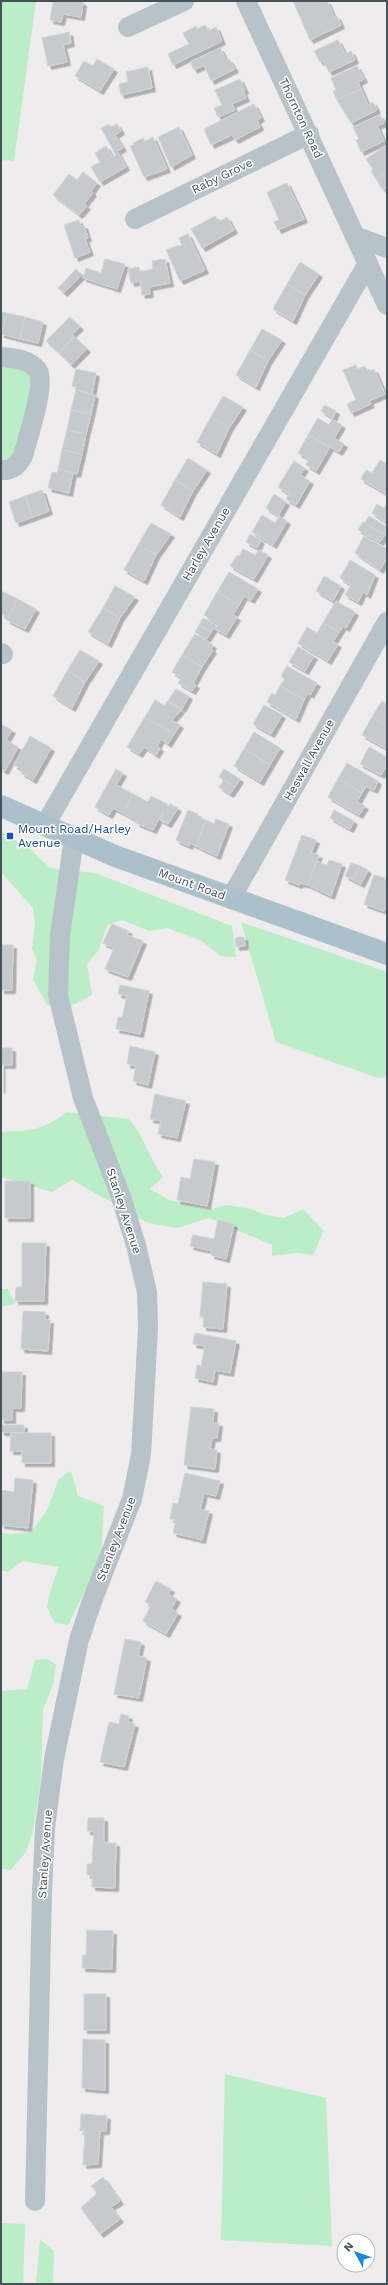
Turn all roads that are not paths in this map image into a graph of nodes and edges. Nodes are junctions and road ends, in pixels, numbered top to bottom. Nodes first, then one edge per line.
1 (184, 1) edge
2 (246, 1) edge
3 (128, 27) dead end
4 (309, 134) junction
5 (135, 218) dead end
6 (355, 236) junction
7 (387, 248) edge
8 (368, 263) junction
9 (387, 306) edge
10 (1, 357) edge
11 (1, 470) edge
12 (387, 622) edge
13 (1, 806) edge
14 (45, 825) junction
15 (74, 838) junction
16 (231, 898) junction
17 (387, 954) edge
18 (35, 2201) dead end

1 - 3 street
2 - 4 street, Thornton Road
4 - 5 street, Raby Grove
4 - 6 street, Thornton Road
6 - 7 street
6 - 8 street, Thornton Road
8 - 9 street, Thornton Road
8 - 14 street, Harley Avenue
10 - 11 street
12 - 16 street, Heswall Avenue
13 - 14 main road, Mount Road
14 - 15 main road, Mount Road
15 - 16 main road, Mount Road
15 - 18 street, Stanley Avenue
16 - 17 main road, Mount Road

